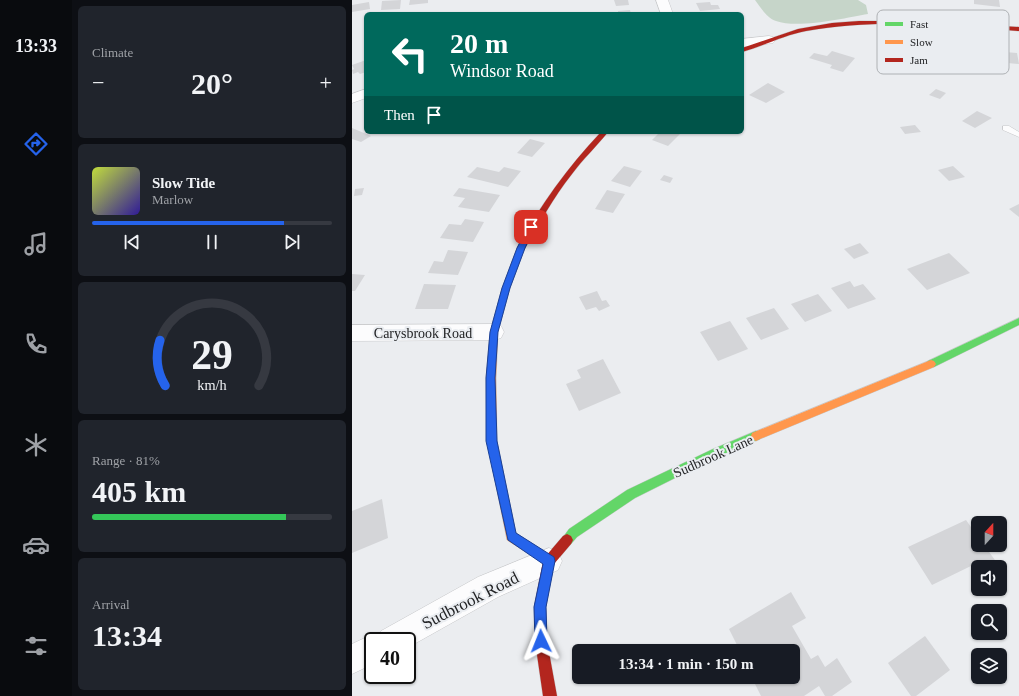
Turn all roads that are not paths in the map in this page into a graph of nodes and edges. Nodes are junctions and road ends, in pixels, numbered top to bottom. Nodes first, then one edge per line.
1 (662, 0) edge
2 (666, 12) edge
3 (877, 21) edge
4 (1009, 28) edge
5 (1019, 29) edge
6 (769, 40) junction
7 (744, 43) edge
8 (744, 49) edge
9 (364, 94) edge
10 (352, 99) edge
11 (1006, 128) dead end
12 (603, 134) edge
13 (1019, 135) edge
14 (1019, 321) edge
15 (494, 332) junction
16 (352, 333) edge
17 (549, 561) junction
18 (407, 632) edge
19 (364, 653) edge
20 (352, 659) edge
21 (550, 696) edge

1 - 2 street
3 - 6 street
4 - 5 street
6 - 7 street
6 - 8 street
9 - 10 street
11 - 13 lane
12 - 15 street
14 - 17 street, Sudbrook Lane
15 - 16 street, Carysbrook Road
15 - 17 street
17 - 18 street, Sudbrook Road
17 - 21 street
19 - 20 street

